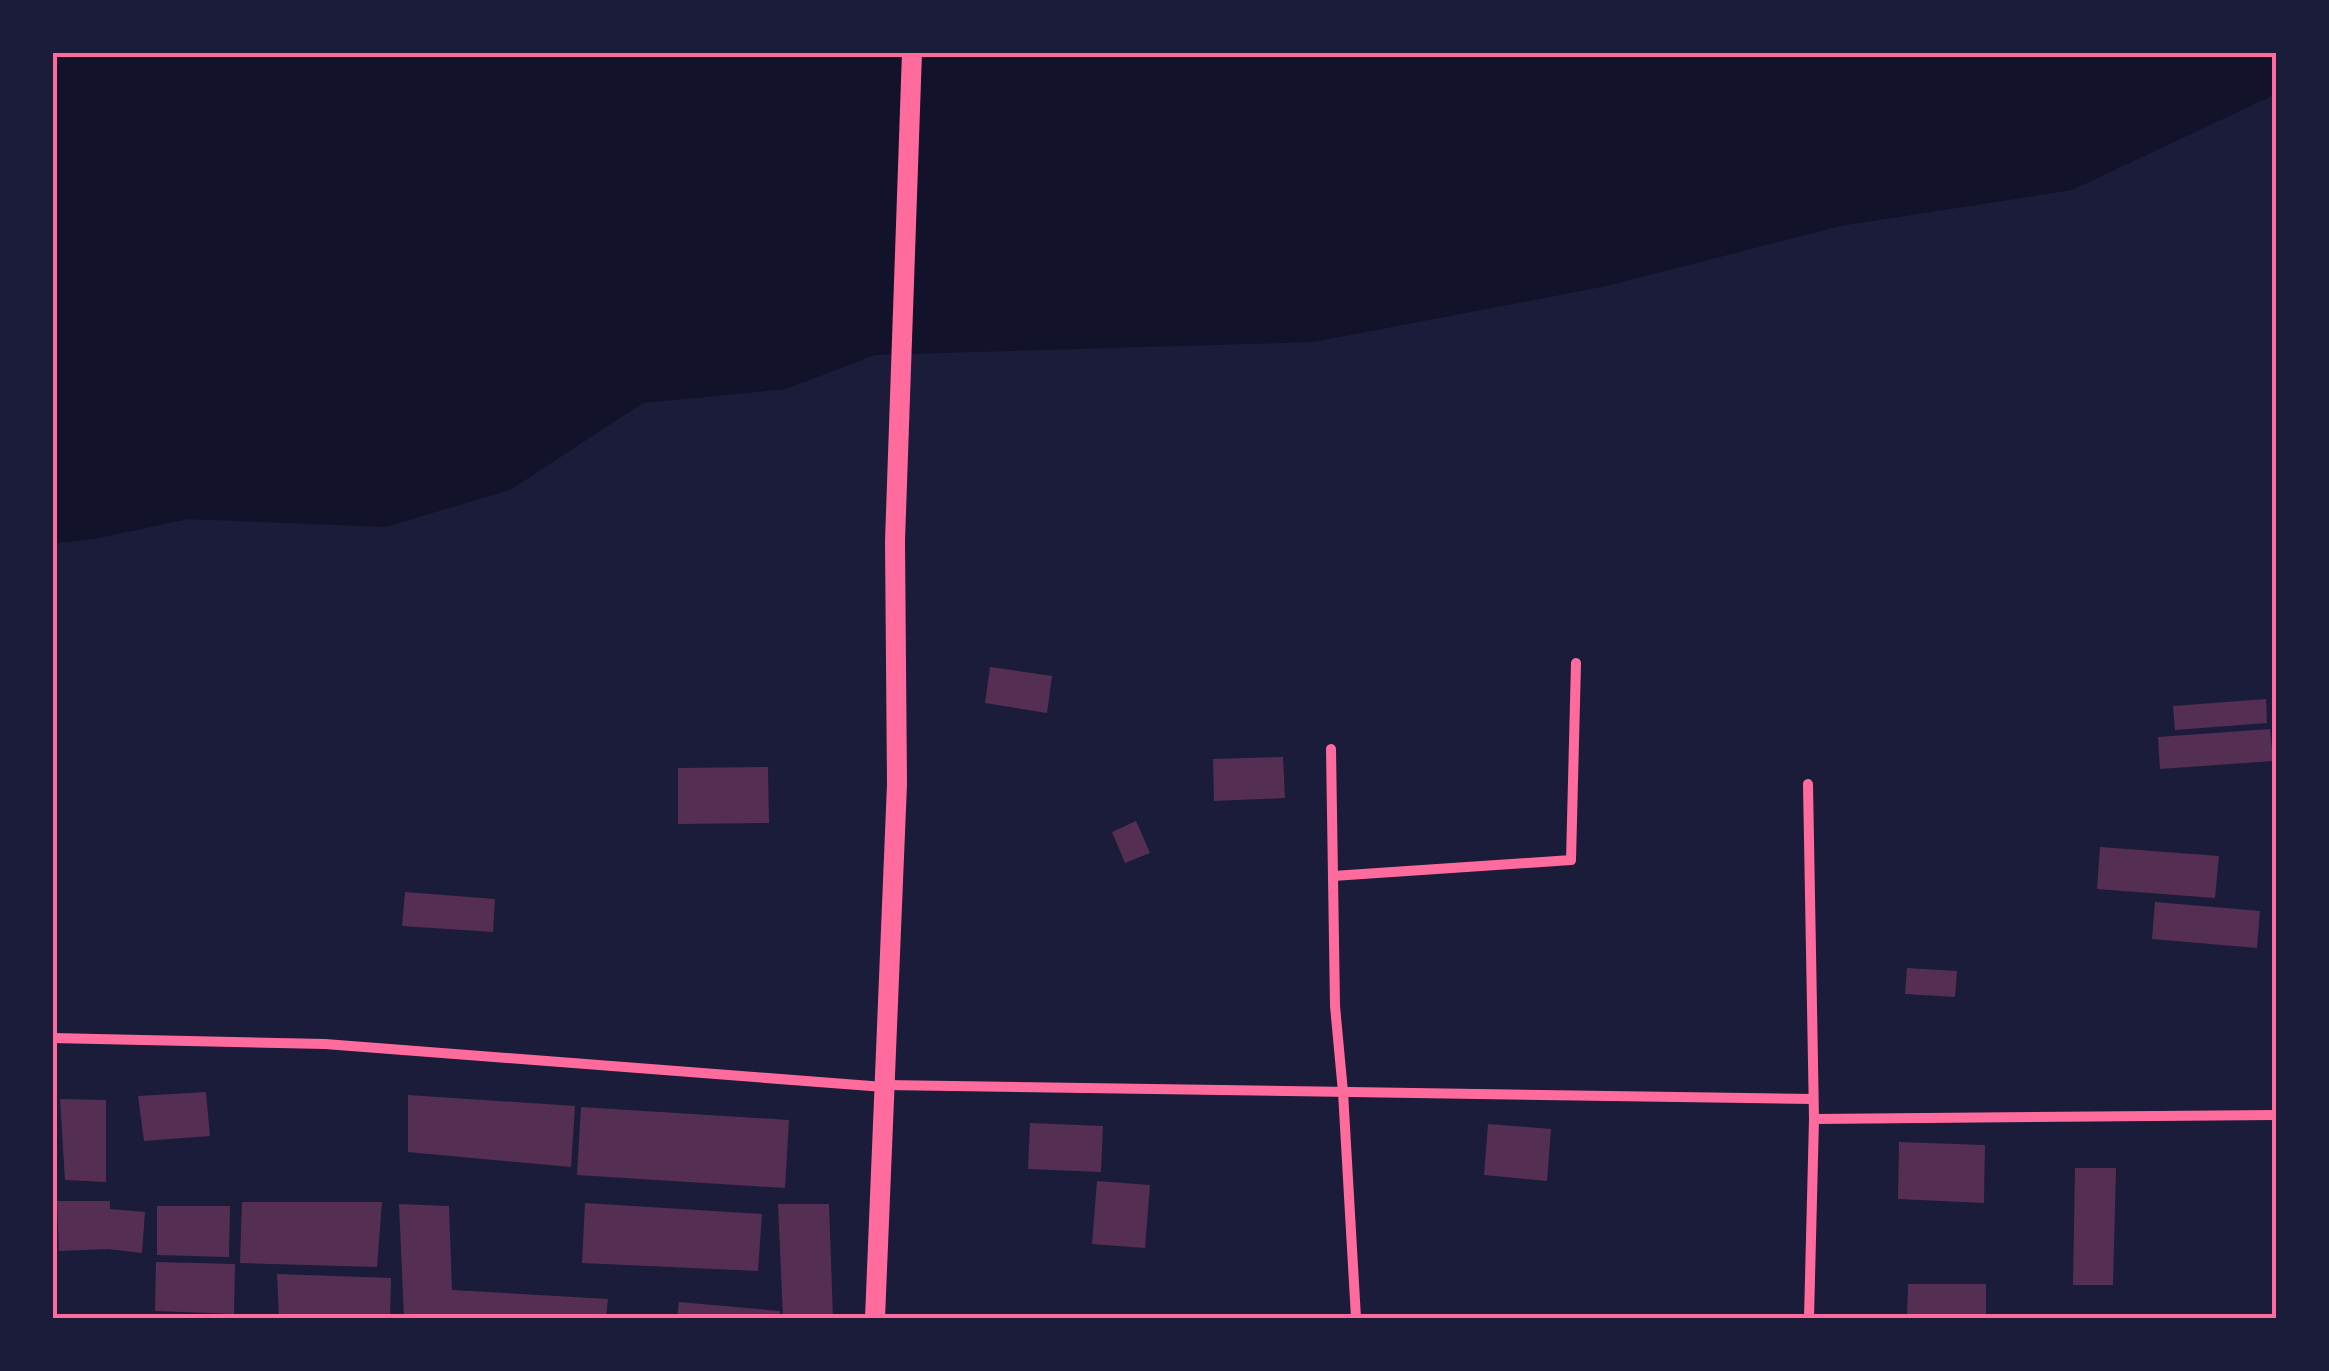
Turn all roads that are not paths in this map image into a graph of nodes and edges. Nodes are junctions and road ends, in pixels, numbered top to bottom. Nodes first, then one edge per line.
1 (912, 52) edge
2 (1576, 663) dead end
3 (1331, 750) dead end
4 (1808, 784) dead end
5 (1334, 876) junction
6 (52, 1038) edge
7 (885, 1086) junction
8 (1343, 1092) junction
9 (1812, 1100) junction
10 (2276, 1115) edge
11 (1814, 1119) junction
12 (875, 1318) edge
13 (1356, 1318) edge
14 (1809, 1318) edge

1 - 7 main road
2 - 5 street
3 - 5 street
4 - 9 street
5 - 8 street
6 - 7 street
7 - 8 street
7 - 12 main road
8 - 9 street
8 - 13 street
9 - 11 street
10 - 11 street
11 - 14 street

